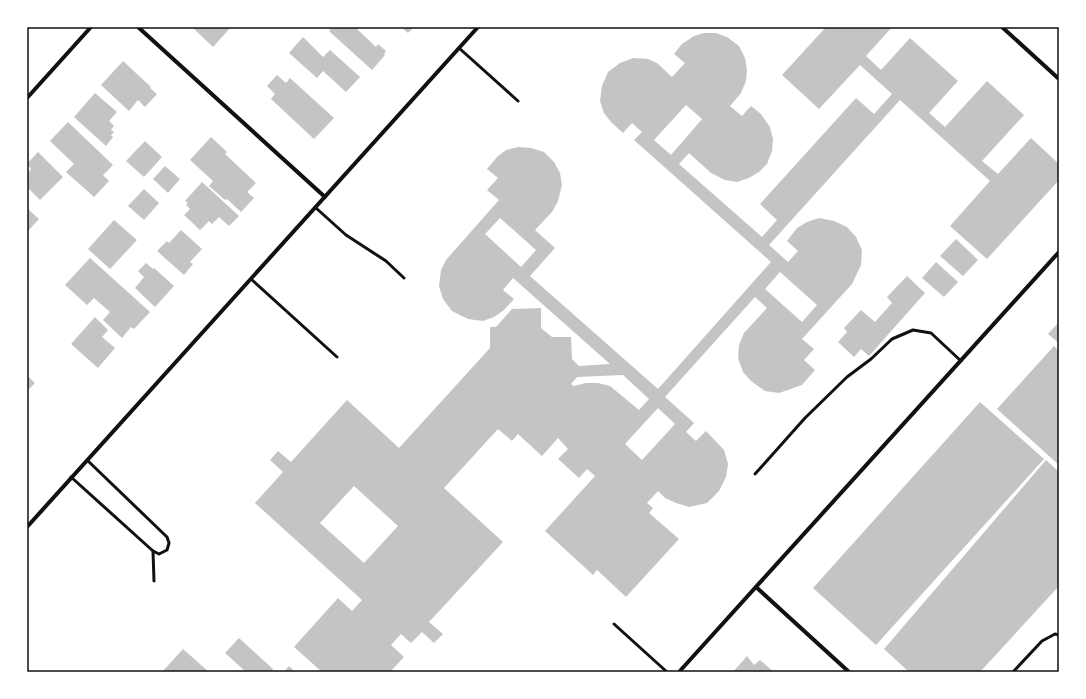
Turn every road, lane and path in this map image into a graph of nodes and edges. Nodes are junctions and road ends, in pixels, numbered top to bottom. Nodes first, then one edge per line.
1 (91, 27) edge
2 (138, 27) edge
3 (478, 27) edge
4 (1002, 27) edge
5 (459, 48) junction
6 (1059, 79) edge
7 (27, 98) edge
8 (518, 101) dead end
9 (326, 197) junction
10 (316, 208) junction
11 (1059, 252) edge
12 (404, 278) dead end
13 (251, 279) junction
14 (337, 357) dead end
15 (961, 361) junction
16 (87, 460) junction
17 (755, 474) dead end
18 (71, 477) junction
19 (27, 527) edge
20 (153, 551) junction
21 (154, 581) dead end
22 (756, 587) junction
23 (614, 624) dead end
24 (1059, 635) edge
25 (667, 672) edge
26 (678, 672) edge
27 (849, 672) edge
28 (1013, 672) edge

1 - 7 street
2 - 9 street
3 - 5 street
4 - 6 street
5 - 8 lane
5 - 9 street
9 - 10 street
10 - 12 lane
10 - 13 street
11 - 15 street
13 - 14 lane
13 - 16 street
15 - 17 lane
15 - 22 street
16 - 18 street
16 - 20 lane
18 - 19 street
18 - 20 lane
20 - 21 lane
22 - 26 street
22 - 27 street
23 - 25 lane
24 - 28 lane

